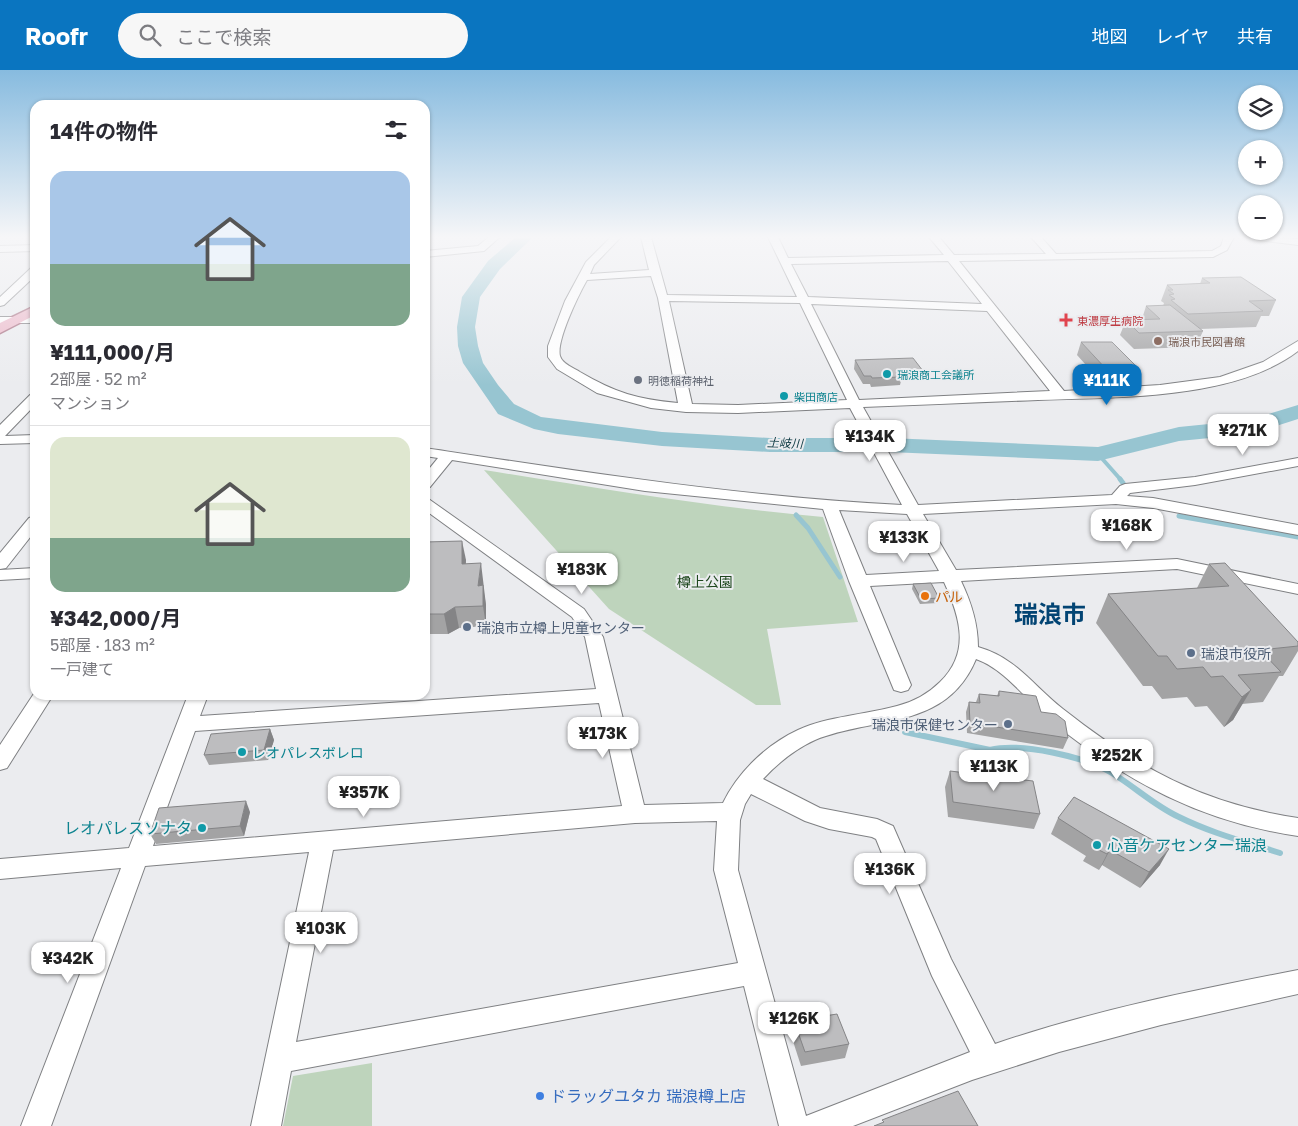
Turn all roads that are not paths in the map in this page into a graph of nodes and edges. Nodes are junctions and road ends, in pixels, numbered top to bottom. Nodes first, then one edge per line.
1 (18, 286) edge
2 (578, 286) edge
3 (660, 286) edge
4 (797, 286) edge
5 (972, 286) edge
6 (664, 298) junction
7 (804, 300) junction
8 (0, 303) edge
9 (989, 308) junction
10 (30, 313) edge
11 (0, 320) edge
12 (16, 320) junction
13 (30, 320) edge
14 (0, 329) edge
15 (1298, 345) edge
16 (1060, 395) junction
17 (30, 403) edge
18 (686, 408) junction
19 (858, 409) junction
20 (0, 433) edge
21 (0, 440) edge
22 (30, 440) edge
23 (430, 453) edge
24 (448, 456) junction
25 (1298, 462) edge
26 (430, 478) edge
27 (1116, 499) junction
28 (909, 504) junction
29 (829, 505) junction
30 (430, 507) edge
31 (30, 527) edge
32 (1298, 530) edge
33 (484, 546) junction
34 (454, 548) edge
35 (0, 564) edge
36 (30, 573) edge
37 (0, 575) edge
38 (951, 576) junction
39 (858, 581) junction
40 (1298, 589) edge
41 (969, 651) junction
42 (901, 685) dead end
43 (607, 695) junction
44 (40, 700) edge
45 (196, 700) edge
46 (187, 724) junction
47 (0, 762) edge
48 (748, 782) junction
49 (730, 812) junction
50 (635, 814) junction
51 (1298, 828) edge
52 (323, 841) junction
53 (138, 857) junction
54 (0, 869) edge
55 (753, 972) junction
56 (1298, 982) edge
57 (279, 1059) junction
58 (988, 1061) junction
59 (36, 1126) edge
60 (266, 1126) edge
61 (794, 1126) edge
62 (816, 1126) edge

1 - 8 street
2 - 18 street
3 - 6 street
4 - 7 street
5 - 9 street
6 - 7 street
6 - 18 street
7 - 9 street
7 - 19 street
9 - 16 street
10 - 12 main road
11 - 12 street
12 - 13 street
12 - 14 main road
15 - 16 street
16 - 19 street
17 - 20 street
18 - 19 street
19 - 28 street
21 - 22 street
23 - 24 street
24 - 26 street
24 - 29 street
25 - 27 street
27 - 28 street
27 - 32 street
28 - 29 street
28 - 38 street
29 - 39 street
30 - 33 street
31 - 35 street
33 - 34 street
33 - 43 street
36 - 37 street
38 - 39 street
38 - 40 street
38 - 41 street
39 - 42 street
41 - 48 street
41 - 51 street
43 - 46 street
43 - 50 street
44 - 47 street
45 - 46 street
46 - 53 street
48 - 49 street
48 - 58 street
49 - 50 street
49 - 55 street
50 - 52 street
52 - 53 street
52 - 57 street
53 - 54 street
53 - 59 street
55 - 57 street
55 - 61 street
56 - 58 street
57 - 60 street
58 - 62 street

